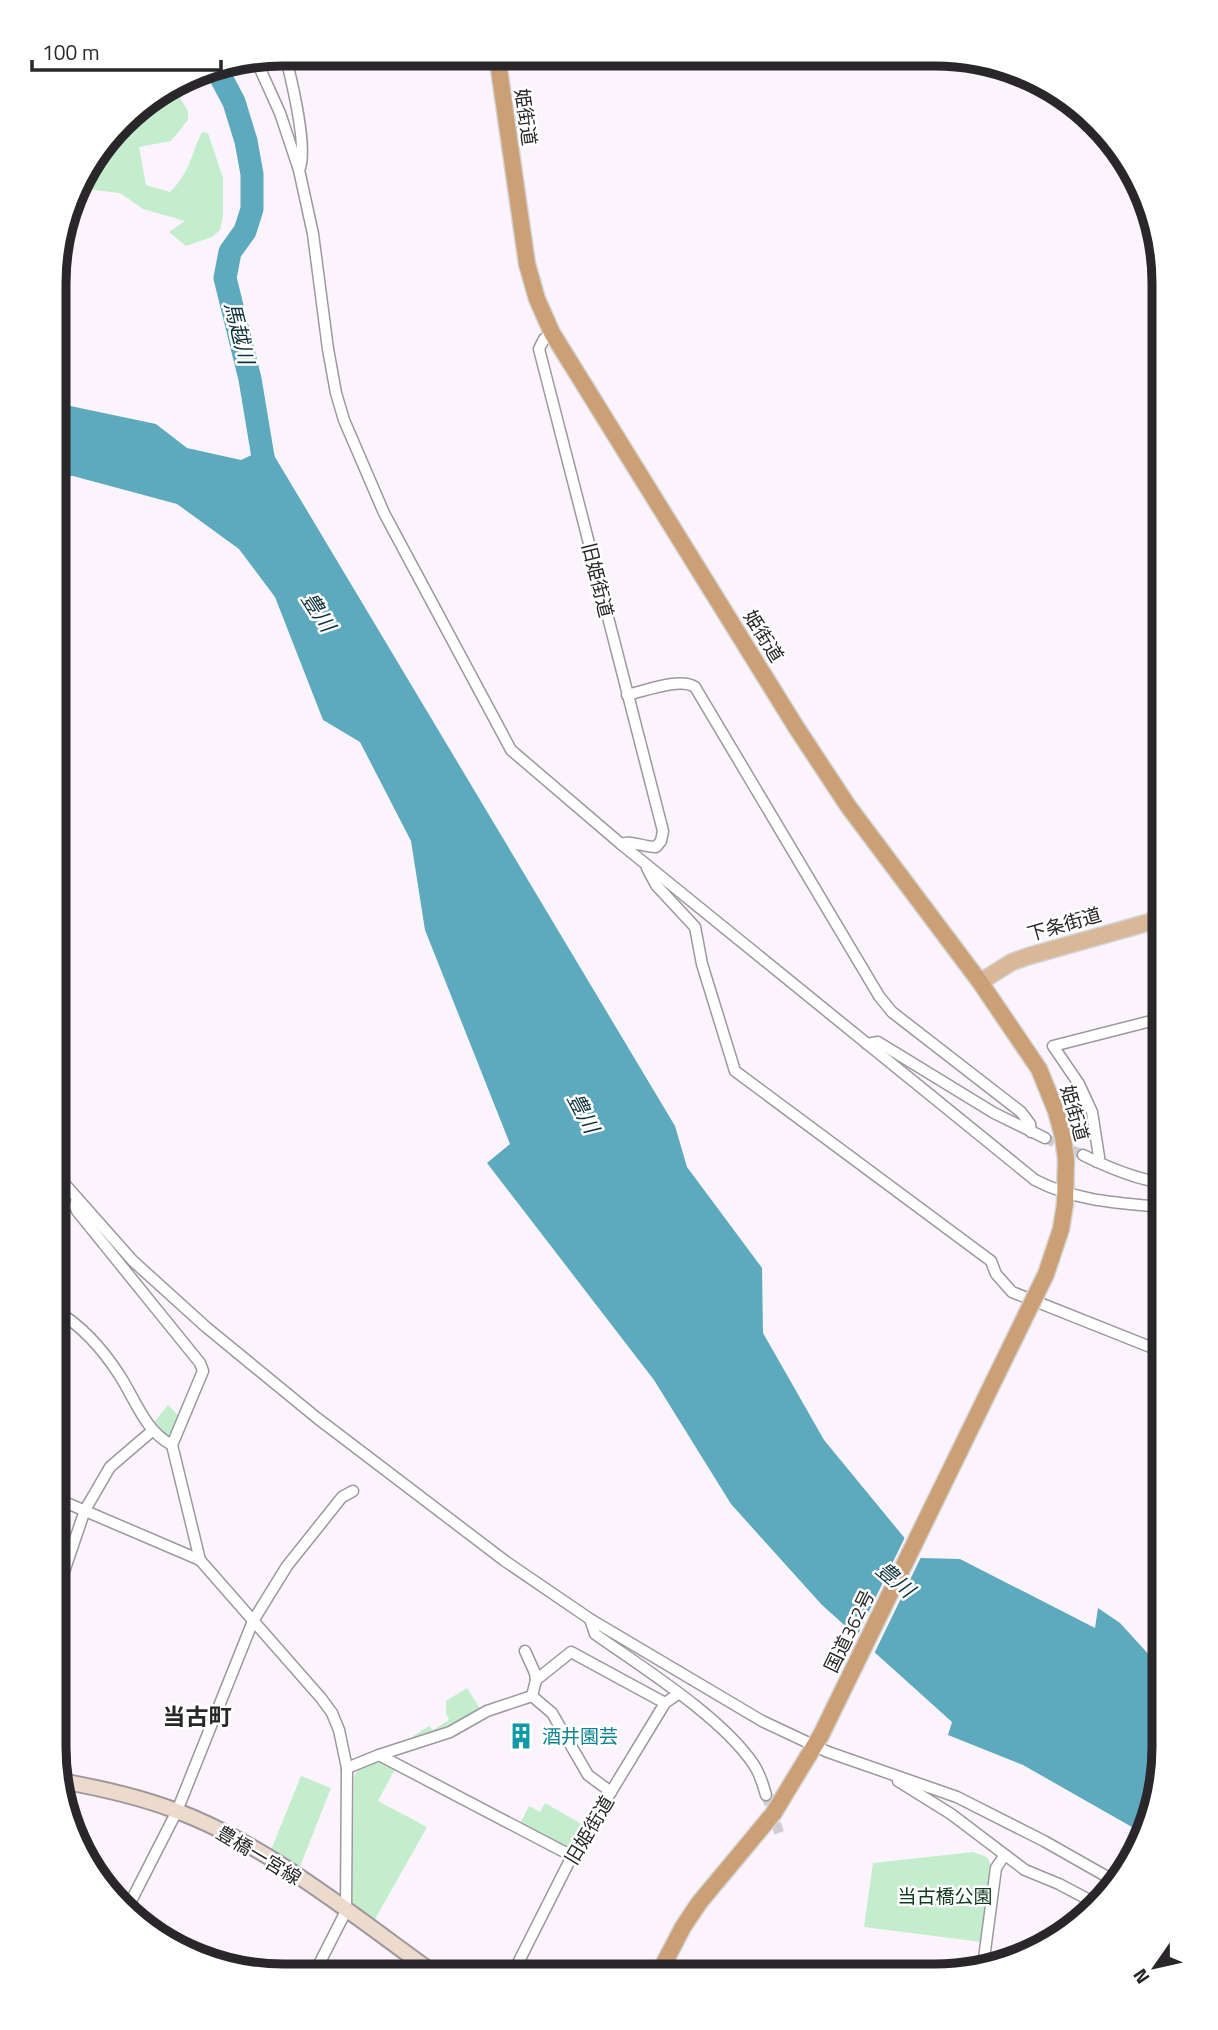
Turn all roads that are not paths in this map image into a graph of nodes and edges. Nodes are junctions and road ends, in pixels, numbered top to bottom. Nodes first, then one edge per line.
1 (288, 67) edge
2 (498, 67) edge
3 (260, 68) edge
4 (299, 170) junction
5 (552, 333) junction
6 (627, 695) junction
7 (621, 844) junction
8 (643, 863) junction
9 (1152, 922) edge
10 (980, 982) junction
11 (1152, 1021) edge
12 (867, 1044) junction
13 (1031, 1132) junction
14 (1045, 1138) tunnel mouth
15 (1083, 1155) tunnel mouth
16 (1097, 1162) junction
17 (1151, 1181) edge
18 (66, 1186) edge
19 (77, 1198) junction
20 (1066, 1199) junction
21 (1151, 1206) edge
22 (66, 1316) edge
23 (1151, 1347) edge
24 (152, 1431) junction
25 (172, 1445) junction
26 (353, 1491) dead end
27 (66, 1502) edge
28 (85, 1510) junction
29 (200, 1560) junction
30 (66, 1566) edge
31 (590, 1619) junction
32 (253, 1621) junction
33 (525, 1651) dead end
34 (536, 1680) junction
35 (678, 1694) junction
36 (532, 1696) junction
37 (665, 1703) junction
38 (818, 1741) junction
39 (379, 1755) junction
40 (347, 1768) junction
41 (883, 1772) junction
42 (70, 1783) edge
43 (611, 1792) junction
44 (766, 1795) tunnel mouth
45 (177, 1811) junction
46 (572, 1856) junction
47 (1003, 1856) junction
48 (1108, 1877) edge
49 (1088, 1900) edge
50 (131, 1901) edge
51 (346, 1911) junction
52 (984, 1957) edge
53 (319, 1964) edge
54 (421, 1964) edge
55 (518, 1964) edge
56 (663, 1964) edge

1 - 4 street
2 - 5 highway, 姫街道
3 - 4 street
4 - 7 street
5 - 6 street, 旧姫街道
5 - 10 highway, 姫街道
6 - 7 street, 旧姫街道
6 - 13 street
7 - 8 street
8 - 12 street
8 - 23 street
9 - 10 main road, 下条街道
10 - 20 highway, 姫街道
11 - 16 street
12 - 13 street
12 - 20 street
13 - 14 street
15 - 16 street
16 - 17 street
18 - 19 street
19 - 25 street
19 - 31 street
20 - 21 street
20 - 38 highway, 国道362号, bridge
22 - 24 street
24 - 25 street
24 - 28 street
25 - 29 street
26 - 32 street
27 - 28 street
28 - 29 street
28 - 30 street
29 - 32 street
31 - 35 street
31 - 38 street
32 - 40 street
32 - 45 street
33 - 34 street
34 - 36 street
34 - 37 street
35 - 37 street, 旧姫街道
35 - 44 street
36 - 39 street
36 - 43 street
37 - 43 street, 旧姫街道
38 - 41 street
38 - 56 highway, 国道362号
39 - 40 street
39 - 46 street
40 - 51 street
41 - 47 street
41 - 48 street
42 - 45 main road, 豊橋一宮線
43 - 46 street, 旧姫街道
45 - 50 street
45 - 51 main road, 豊橋一宮線
46 - 55 street, 旧姫街道
47 - 49 street
47 - 52 street
51 - 53 street
51 - 54 main road, 豊橋一宮線

